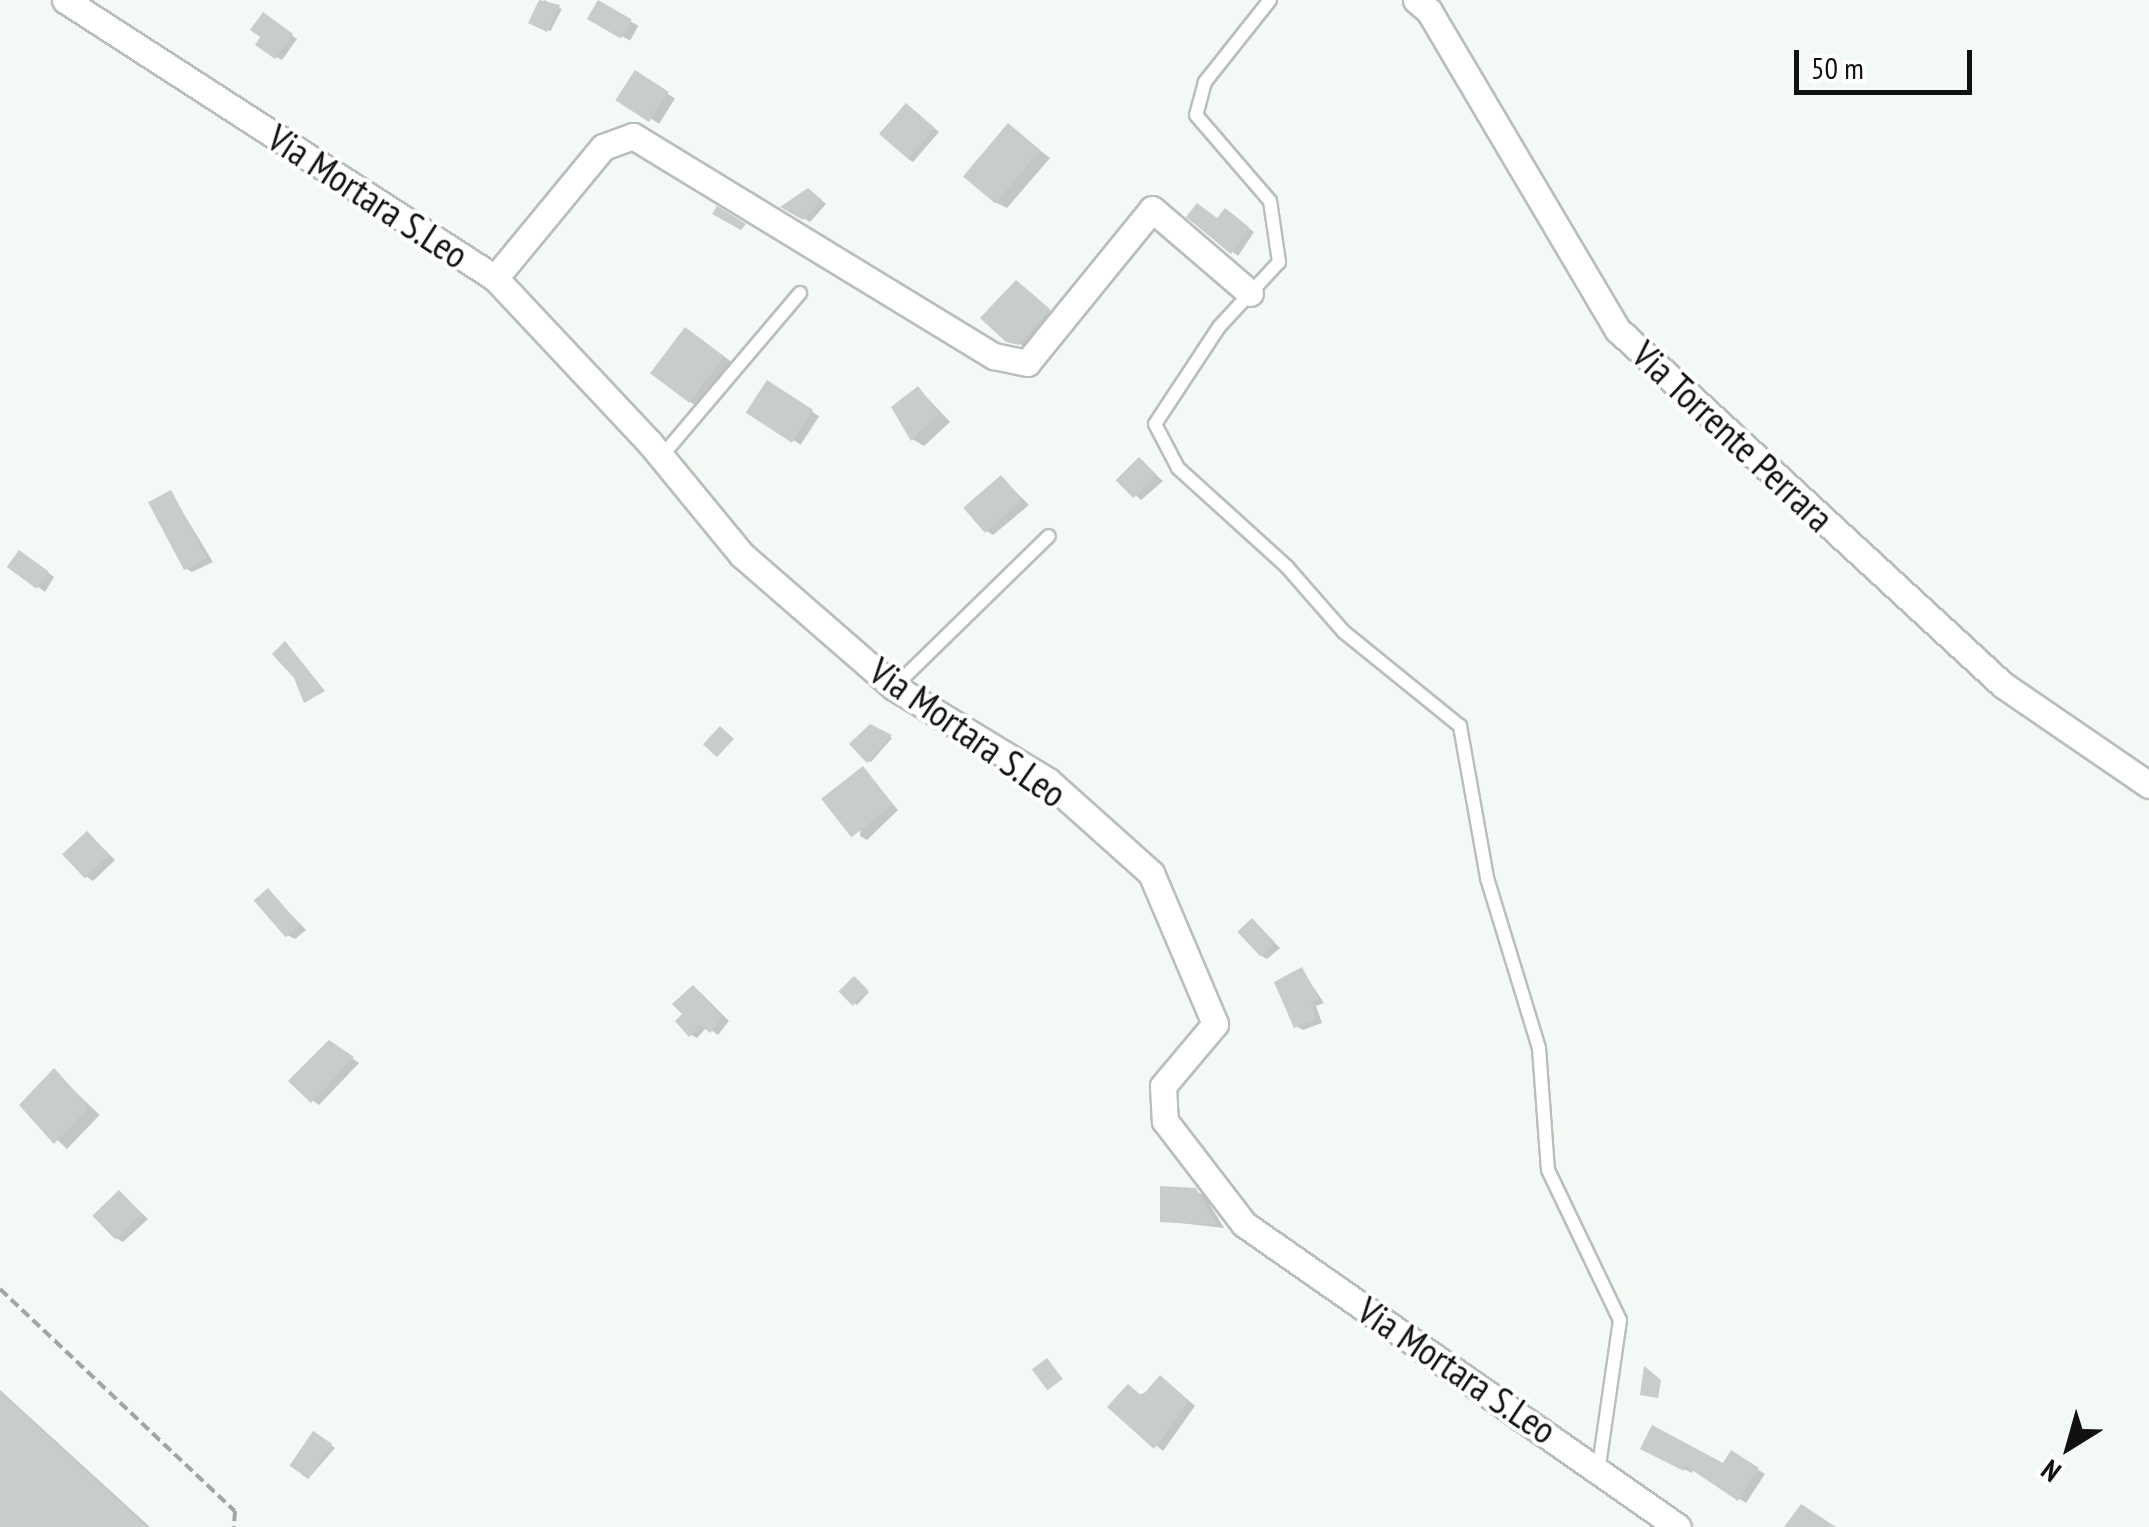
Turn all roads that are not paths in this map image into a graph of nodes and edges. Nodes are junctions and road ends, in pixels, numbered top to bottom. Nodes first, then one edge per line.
1 (64, 0) edge
2 (1270, 0) edge
3 (1416, 0) edge
4 (495, 278) junction
5 (800, 293) dead end
6 (1250, 293) junction
7 (661, 456) junction
8 (1050, 536) dead end
9 (894, 687) junction
10 (2149, 785) edge
11 (1600, 1466) junction
12 (1678, 1527) edge

1 - 4 street, Via Mortara S.Leo
2 - 6 lane
3 - 10 street, Via Torrente Perrara
4 - 6 street
4 - 7 street, Via Mortara S.Leo
5 - 7 lane
6 - 11 lane
7 - 9 street, Via Mortara S.Leo
8 - 9 lane
9 - 11 street, Via Mortara S.Leo
11 - 12 street, Via Mortara S.Leo

